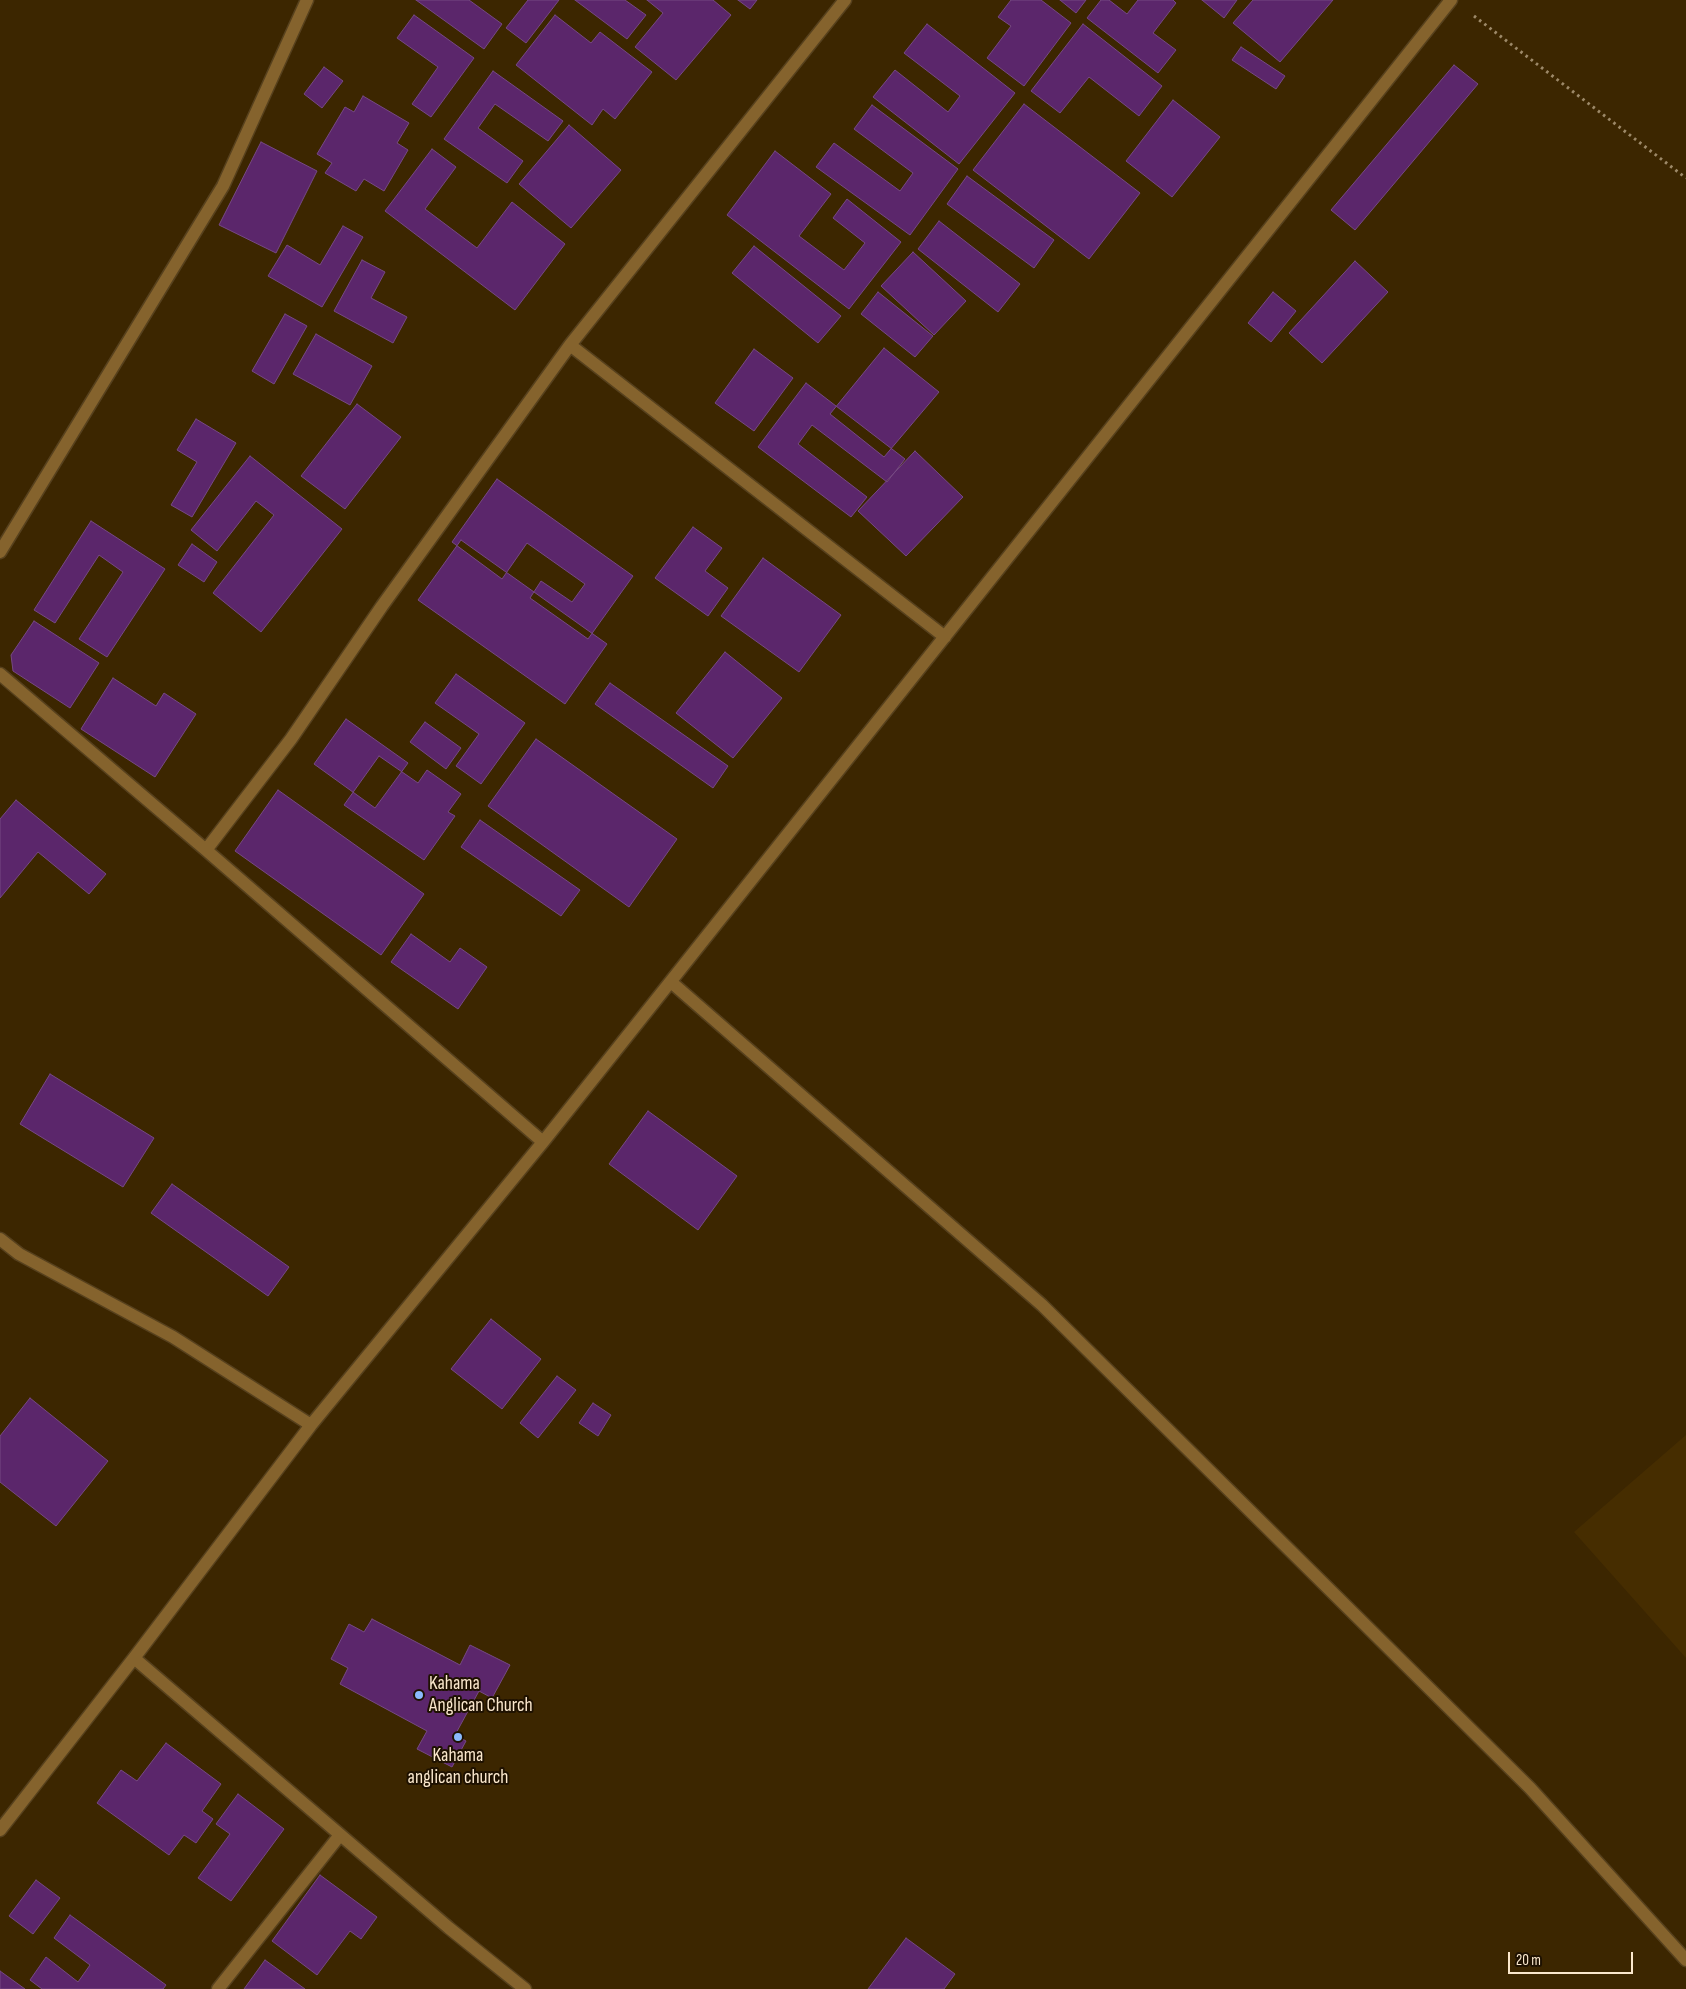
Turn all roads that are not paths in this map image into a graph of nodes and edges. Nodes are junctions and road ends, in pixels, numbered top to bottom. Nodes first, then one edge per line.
1 (307, 0) edge
2 (845, 0) edge
3 (1451, 0) edge
4 (570, 345) junction
5 (0, 552) edge
6 (945, 636) junction
7 (0, 674) edge
8 (206, 850) junction
9 (671, 982) junction
10 (543, 1142) junction
11 (0, 1239) edge
12 (311, 1425) junction
13 (134, 1658) junction
14 (0, 1830) edge
15 (340, 1835) junction
16 (1686, 1960) edge
17 (218, 1989) edge
18 (525, 1989) edge

1 - 5 street
2 - 4 street
3 - 6 street
4 - 6 street
4 - 8 street
6 - 9 street
7 - 8 street
8 - 10 street
9 - 10 street
9 - 16 street
10 - 12 street
11 - 12 street
12 - 13 street
13 - 14 street
13 - 15 street
15 - 17 street
15 - 18 street

